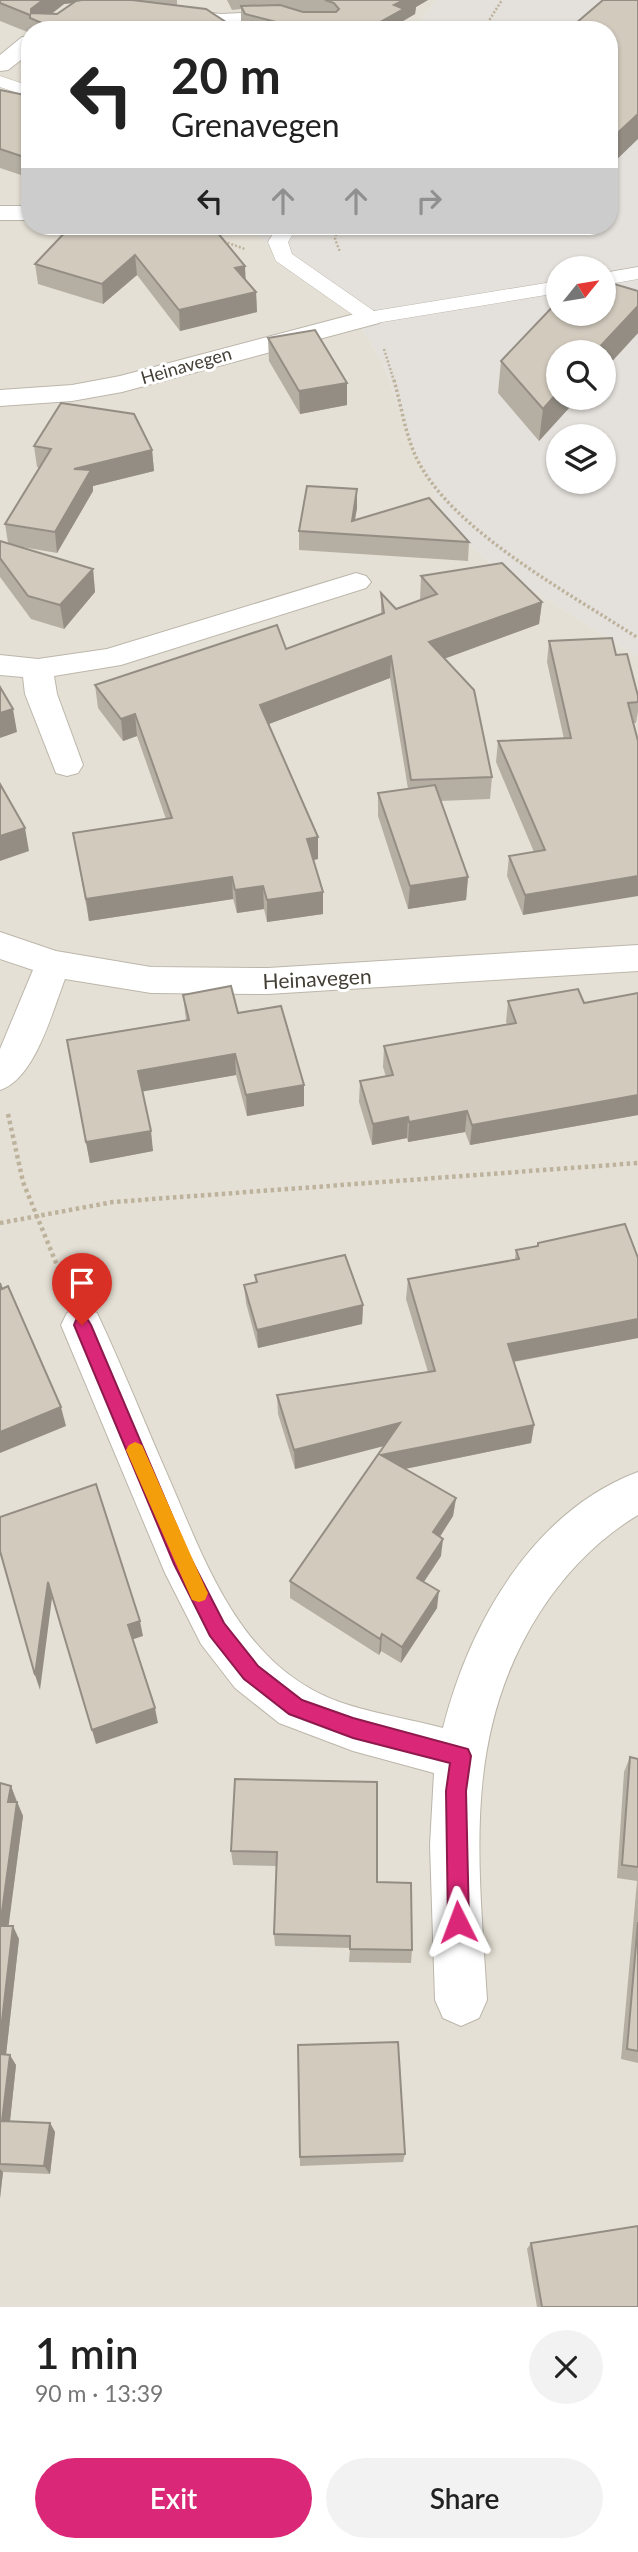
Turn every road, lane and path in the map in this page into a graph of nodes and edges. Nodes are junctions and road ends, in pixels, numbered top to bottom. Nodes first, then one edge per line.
1 (258, 0) edge
2 (502, 0) edge
3 (154, 13) edge
4 (243, 19) junction
5 (296, 21) edge
6 (489, 21) edge
7 (21, 49) edge
8 (0, 65) edge
9 (0, 81) edge
10 (21, 89) edge
11 (0, 213) edge
12 (21, 213) edge
13 (282, 235) edge
14 (218, 239) edge
15 (283, 257) junction
16 (638, 273) edge
17 (616, 277) edge
18 (546, 289) edge
19 (370, 317) junction
20 (0, 398) edge
21 (356, 582) dead end
22 (638, 638) edge
23 (0, 665) edge
24 (38, 669) junction
25 (66, 765) dead end
26 (0, 945) edge
27 (638, 958) edge
28 (53, 964) junction
29 (0, 1076) edge
30 (8, 1111) dead end
31 (638, 1163) edge
32 (36, 1216) junction
33 (0, 1223) edge
34 (82, 1325) joint
35 (638, 1492) edge
36 (461, 1756) junction
37 (461, 2000) dead end

1 - 4 street
2 - 6 path
3 - 4 street
4 - 5 street
7 - 8 street
9 - 10 lane
11 - 12 street
13 - 15 lane
14 - 15 path
15 - 19 lane
16 - 17 lane
18 - 19 lane
19 - 20 street, Heinavegen
19 - 22 path
21 - 24 street
23 - 24 street
24 - 25 street
26 - 28 street, Heinavegen
27 - 28 street, Heinavegen
28 - 29 street
30 - 32 path
31 - 32 path
32 - 33 path
32 - 34 path
34 - 36 street
35 - 36 street
36 - 37 street

